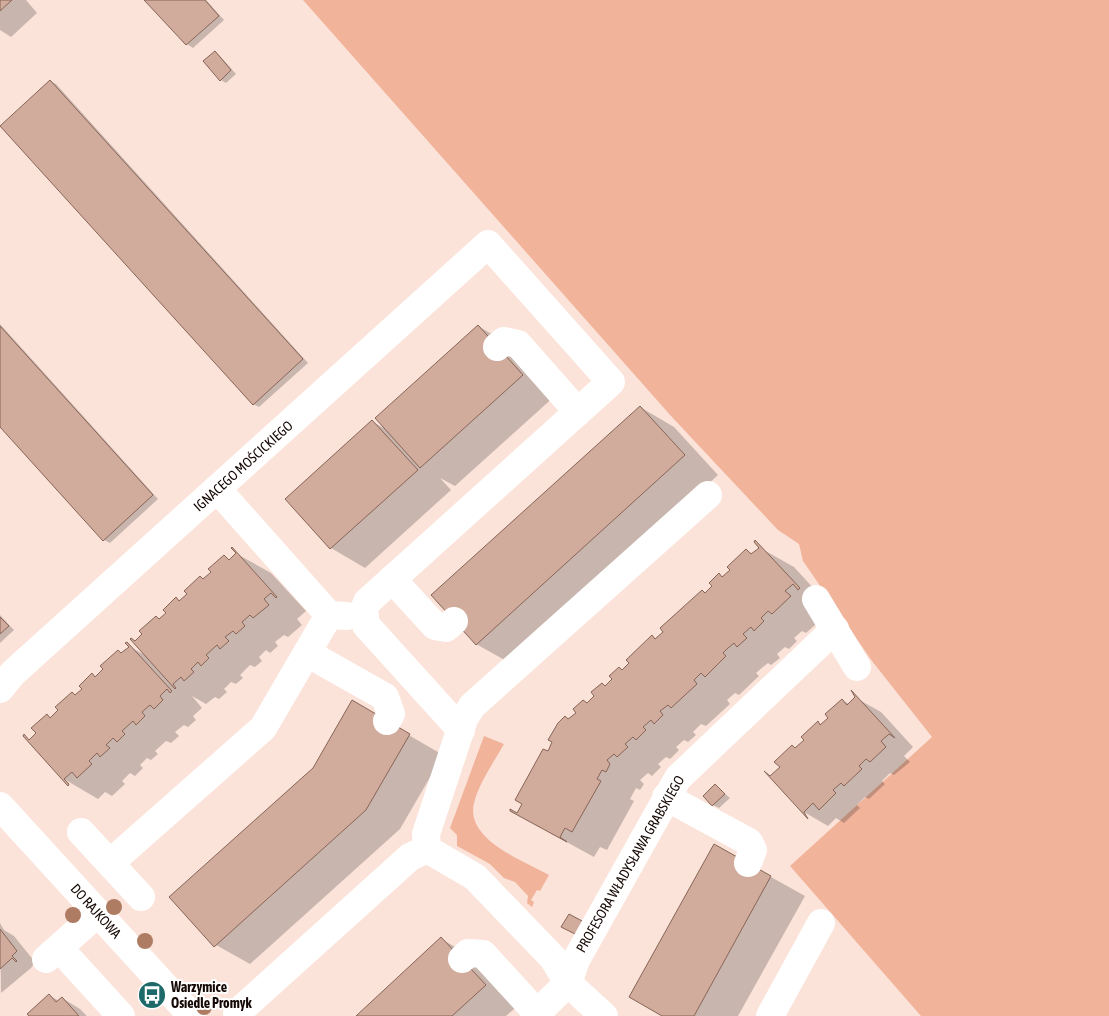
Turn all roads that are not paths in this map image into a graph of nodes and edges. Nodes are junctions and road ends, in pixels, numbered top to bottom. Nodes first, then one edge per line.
1 (497, 347) dead end
2 (578, 412) junction
3 (217, 489) junction
4 (708, 495) dead end
5 (392, 579) junction
6 (816, 599) dead end
7 (329, 615) junction
8 (364, 617) junction
9 (454, 621) dead end
10 (834, 629) junction
11 (307, 653) junction
12 (857, 667) dead end
13 (0, 689) edge
14 (387, 721) dead end
15 (461, 730) junction
16 (666, 797) junction
17 (0, 806) edge
18 (81, 832) dead end
19 (427, 849) junction
20 (110, 863) junction
21 (748, 863) dead end
22 (140, 897) dead end
23 (98, 913) junction
24 (821, 923) dead end
25 (462, 959) dead end
26 (568, 983) junction
27 (237, 1014) dead end
28 (536, 1015) edge
29 (121, 1016) edge
30 (192, 1016) edge
31 (604, 1016) edge
32 (770, 1016) edge

1 - 2 street
2 - 3 street, IGNACEGO MOŚCICKIEGO
2 - 5 street
3 - 7 street
3 - 13 street, IGNACEGO MOŚCICKIEGO
4 - 15 street
5 - 8 street
5 - 9 street
6 - 10 street
7 - 8 street
7 - 11 street
8 - 15 street
10 - 12 street
10 - 16 street, PROFESORA WŁADYSŁAWA GRABSKIEGO
11 - 14 street
11 - 20 street
15 - 19 street
16 - 21 street
16 - 26 street, PROFESORA WŁADYSŁAWA GRABSKIEGO
17 - 23 street, DO RAJKOWA
18 - 20 street
19 - 26 street
19 - 27 street
20 - 22 street
23 - 29 street
23 - 30 street, DO RAJKOWA
24 - 32 street
25 - 28 street
26 - 28 street, PROFESORA WŁADYSŁAWA GRABSKIEGO
26 - 31 street

